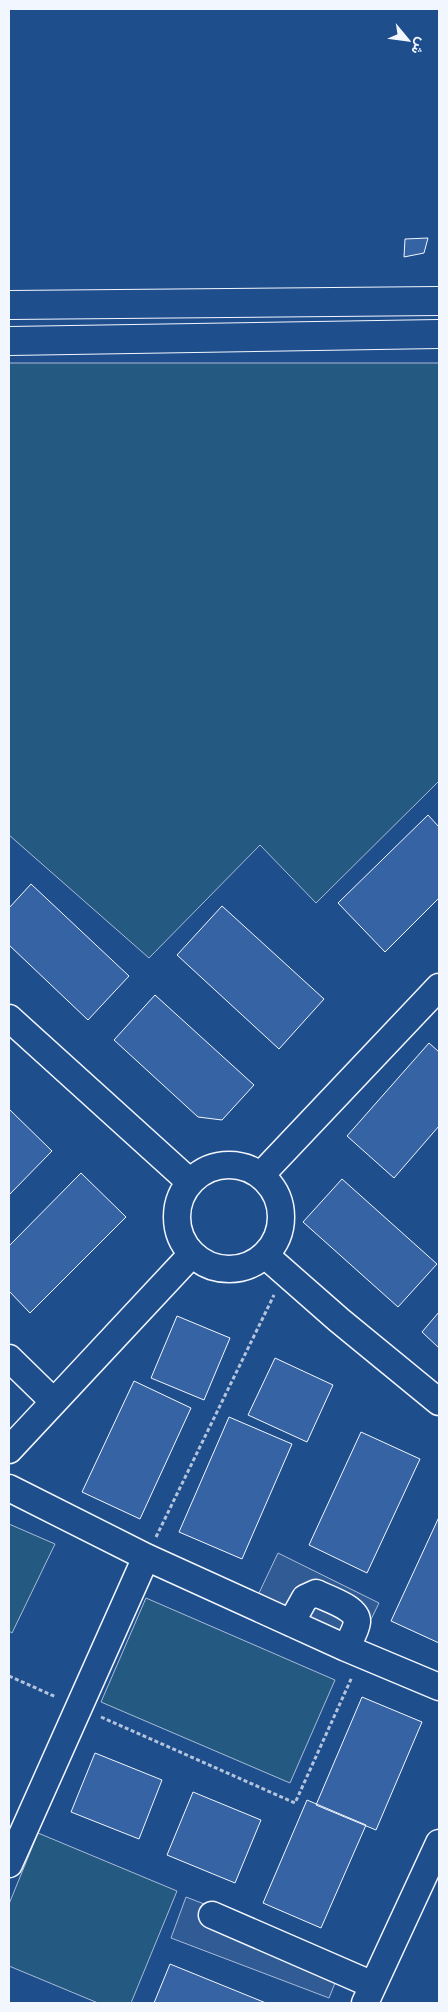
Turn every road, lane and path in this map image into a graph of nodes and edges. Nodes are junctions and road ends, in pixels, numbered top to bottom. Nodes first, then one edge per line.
1 (439, 302) edge
2 (9, 305) edge
3 (439, 334) edge
4 (9, 341) edge
5 (439, 987) edge
6 (9, 1018) edge
7 (261, 1176) junction
8 (190, 1182) junction
9 (192, 1254) junction
10 (265, 1255) junction
11 (285, 1273) junction
12 (9, 1358) edge
13 (53, 1401) junction
14 (439, 1402) edge
15 (9, 1450) edge
16 (9, 1488) edge
17 (146, 1557) junction
18 (291, 1623) junction
19 (354, 1652) junction
20 (9, 1676) edge
21 (439, 1687) edge
22 (79, 1707) junction
23 (439, 1843) edge
24 (9, 1864) edge
25 (212, 1915) dead end
26 (369, 1994) edge

1 - 2 main road
3 - 4 main road
5 - 7 street
6 - 8 street
7 - 8 street
7 - 10 street
8 - 9 street
9 - 10 street
9 - 13 street
10 - 11 street
11 - 14 street
11 - 17 path
12 - 13 street
13 - 15 street
16 - 17 street
17 - 18 street
17 - 22 street
18 - 19 street
18 - 19 street
19 - 21 street
19 - 22 path
20 - 22 path
22 - 24 street
23 - 26 street
25 - 26 street

